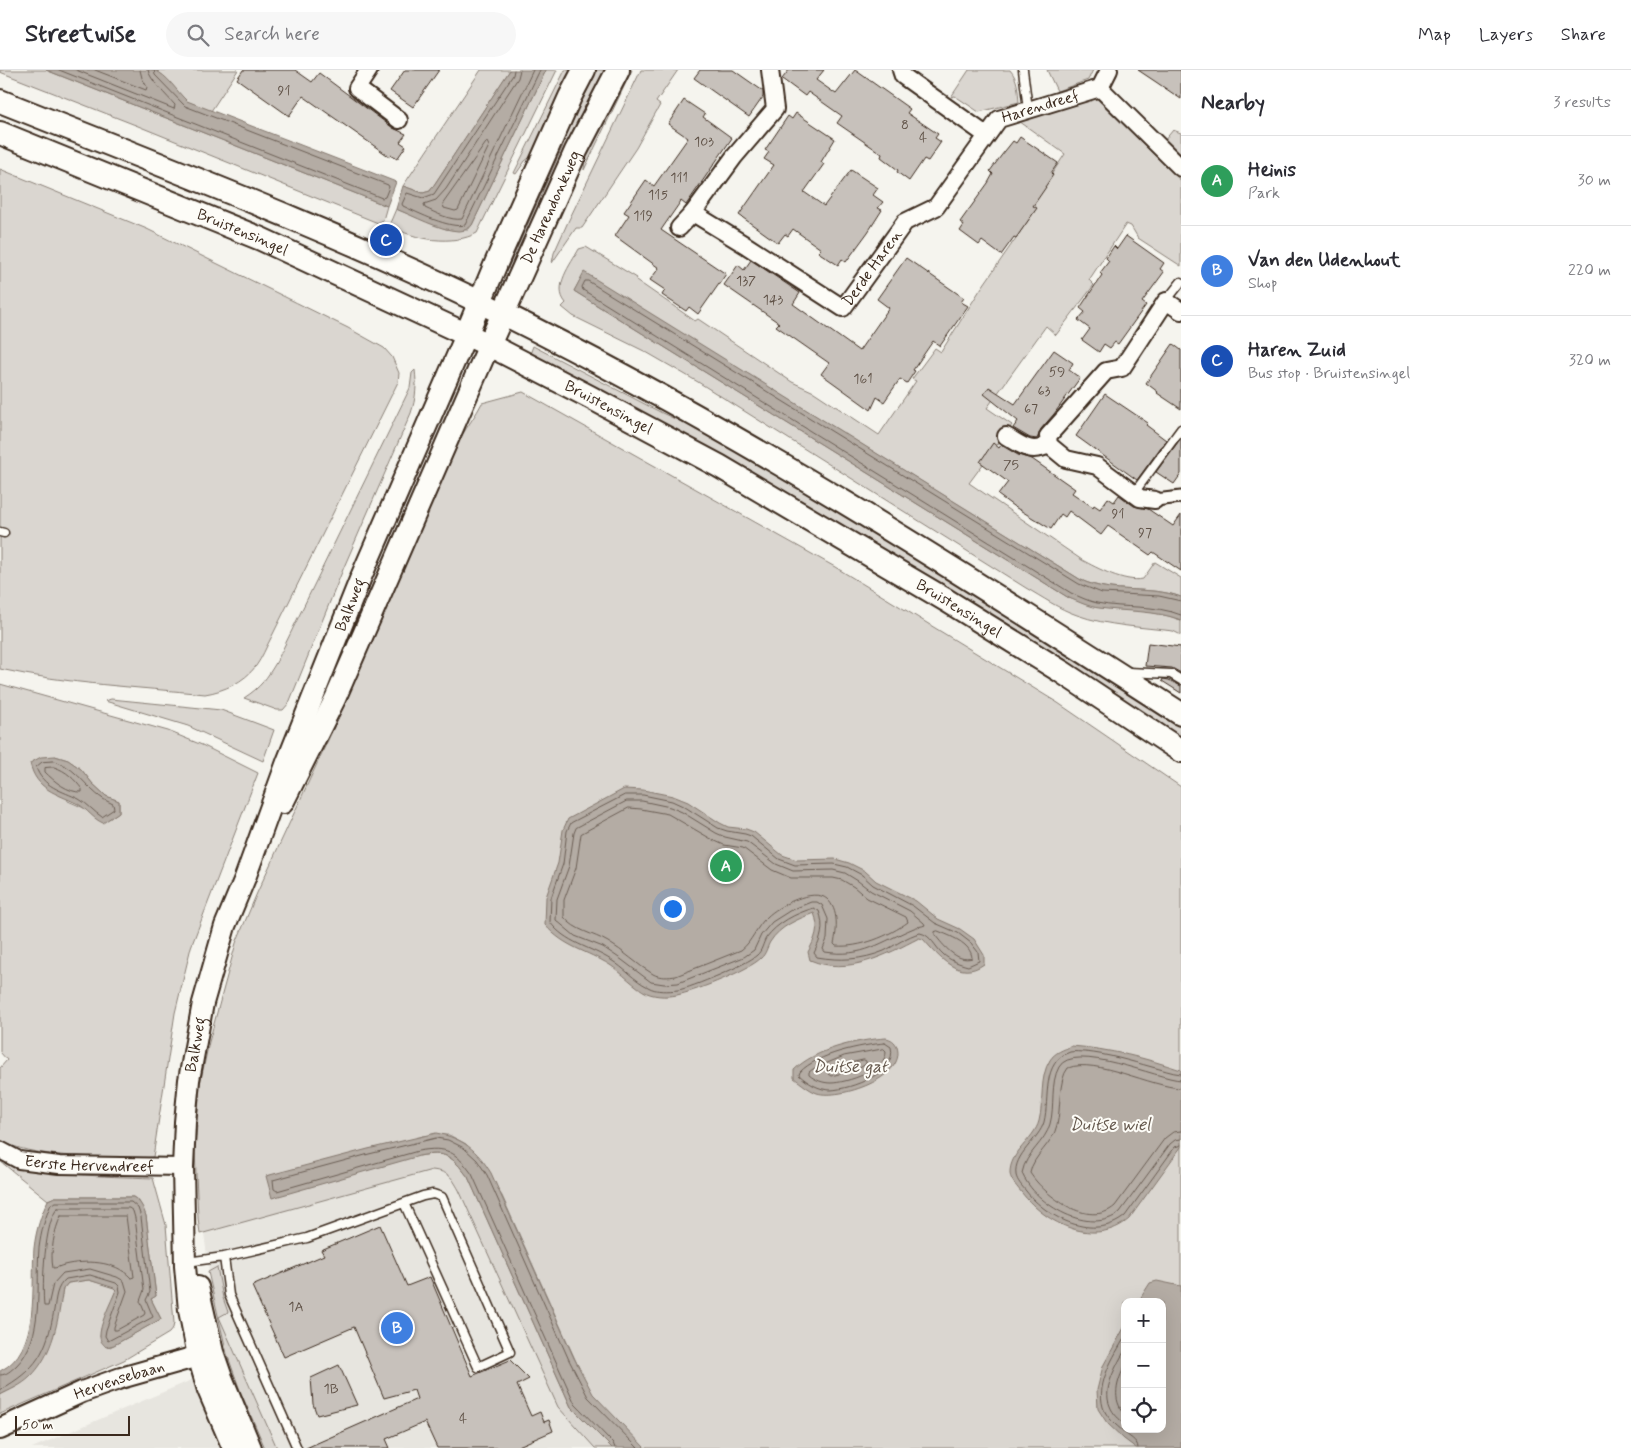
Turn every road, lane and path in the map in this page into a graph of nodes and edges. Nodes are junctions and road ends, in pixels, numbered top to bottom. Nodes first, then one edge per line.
1 (369, 70) edge
2 (584, 70) edge
3 (618, 70) edge
4 (770, 70) edge
5 (901, 70) edge
6 (1023, 70) edge
7 (1108, 70) edge
8 (1100, 88) junction
9 (0, 101) edge
10 (1028, 109) junction
11 (400, 120) dead end
12 (0, 133) edge
13 (986, 135) junction
14 (1181, 168) edge
15 (692, 213) junction
16 (679, 228) dead end
17 (1181, 282) edge
18 (1166, 301) junction
19 (479, 302) junction
20 (1181, 310) edge
21 (503, 313) junction
22 (466, 335) junction
23 (489, 346) junction
24 (1181, 429) edge
25 (1006, 436) dead end
26 (1049, 445) junction
27 (1134, 493) junction
28 (1181, 497) edge
29 (1155, 500) joint
30 (1116, 672) junction
31 (1181, 680) edge
32 (1181, 714) edge
33 (1181, 751) edge
34 (245, 878) junction
35 (0, 1150) edge
36 (183, 1167) junction
37 (404, 1203) junction
38 (185, 1216) junction
39 (224, 1257) junction
40 (194, 1261) junction
41 (205, 1354) junction
42 (0, 1429) edge
43 (233, 1448) edge
44 (251, 1448) edge
45 (297, 1448) edge

1 - 11 street
2 - 19 main road, De Harendonkweg
3 - 21 main road, De Harendonkweg
4 - 15 street
5 - 13 street
6 - 10 lane
7 - 8 street, Harendreef
8 - 10 street, Harendreef
8 - 14 street, Harendreef
9 - 19 main road, Bruistensingel
10 - 13 street, Harendreef
12 - 22 main road, Bruistensingel
13 - 15 street, Derde Haren
15 - 16 street
17 - 18 lane
18 - 20 street
18 - 26 street
19 - 21 main road, Bruistensingel
19 - 22 main road, De Harendonkweg
21 - 23 main road, De Harendonkweg
21 - 30 main road, Bruistensingel
22 - 23 main road, Bruistensingel
22 - 34 street, Balkweg
23 - 33 main road, Bruistensingel
23 - 34 street, Balkweg
24 - 27 lane
25 - 26 street
26 - 27 street
27 - 29 street
28 - 29 street
30 - 31 lane
30 - 32 main road, Bruistensingel
34 - 36 street, Balkweg
35 - 36 street, Eerste Hervendreef
36 - 38 street, Balkweg
37 - 37 lane
37 - 39 lane
38 - 40 street, Balkweg
38 - 41 street, Balkweg
39 - 40 lane
39 - 45 lane
40 - 41 street, Balkweg
41 - 42 street, Hervensebaan
41 - 43 street, Balkweg
41 - 44 street, Balkweg

